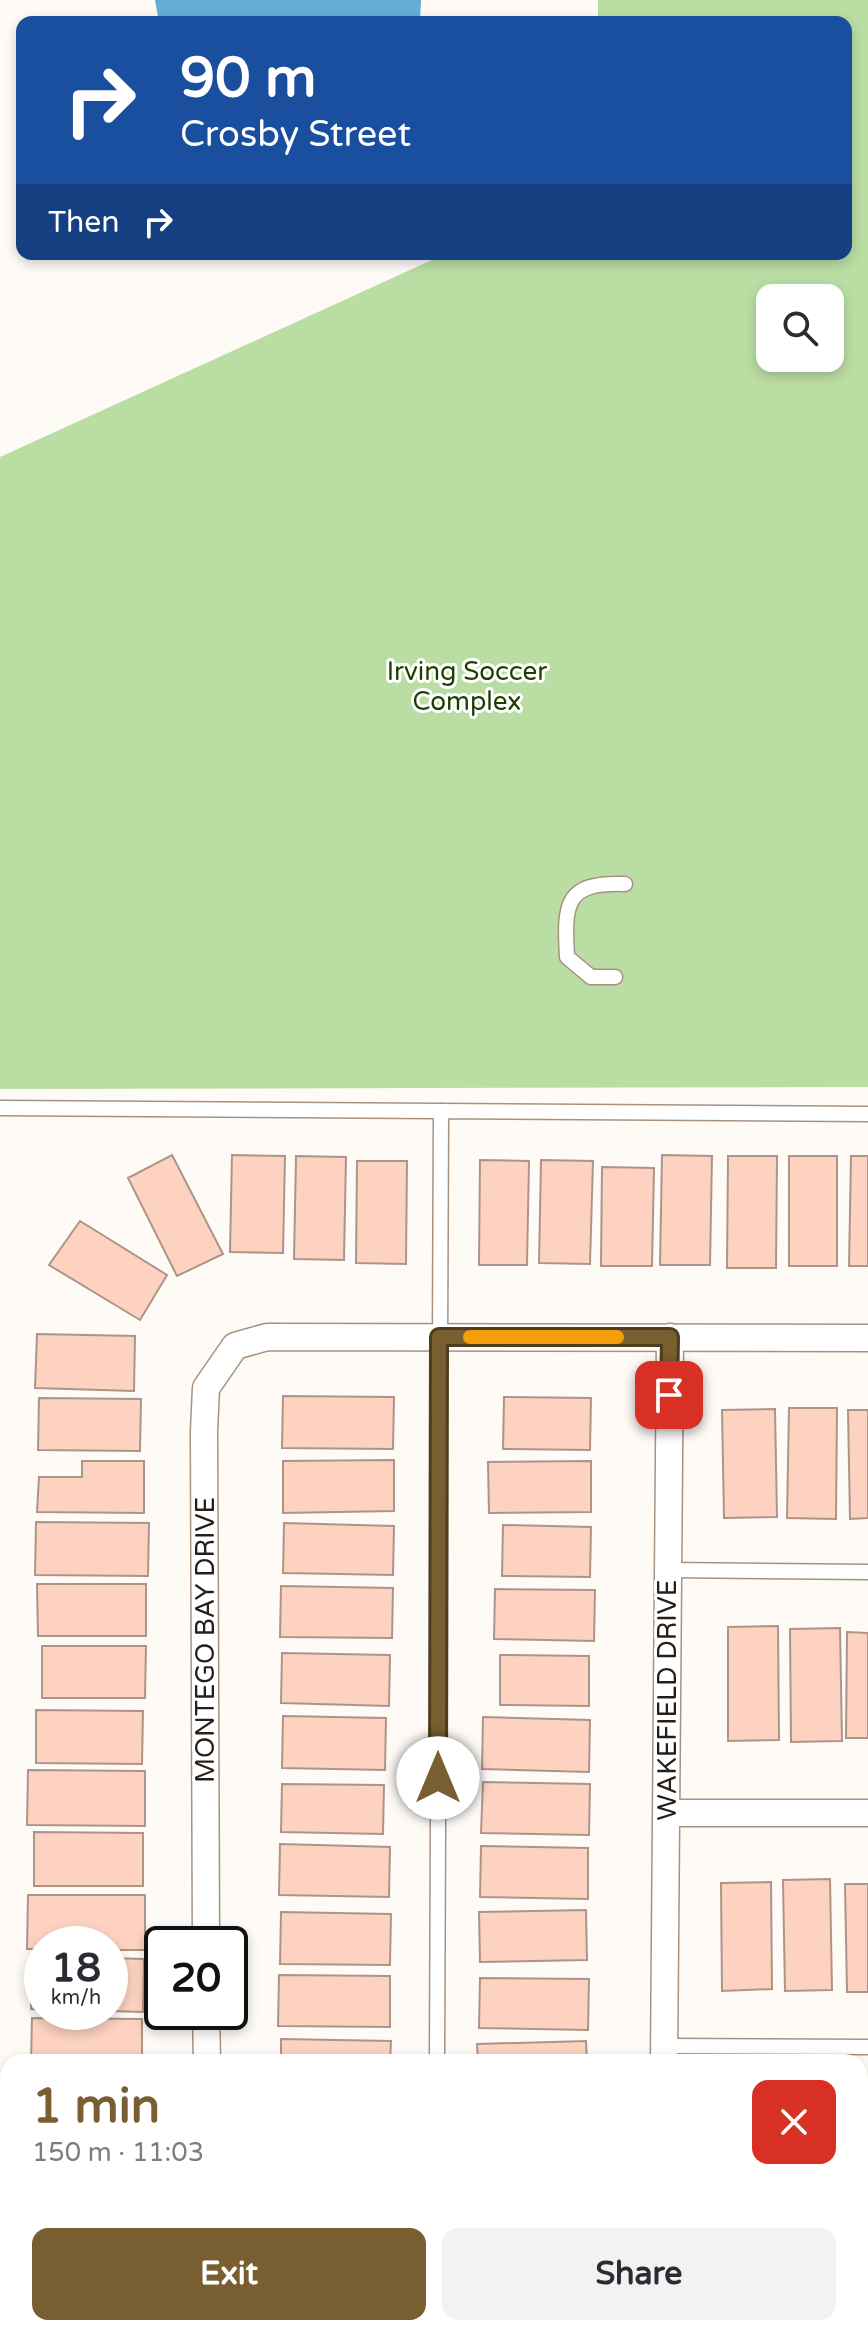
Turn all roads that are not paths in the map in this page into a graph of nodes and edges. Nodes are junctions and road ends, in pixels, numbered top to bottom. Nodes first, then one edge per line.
1 (625, 884) dead end
2 (615, 977) dead end
3 (0, 1108) edge
4 (441, 1111) junction
5 (868, 1114) edge
6 (439, 1337) junction
7 (670, 1337) junction
8 (868, 1338) edge
9 (667, 1570) junction
10 (868, 1572) edge
11 (666, 1813) junction
12 (868, 1813) edge
13 (206, 1926) edge
14 (206, 2030) edge
15 (868, 2047) edge
16 (207, 2054) edge
17 (437, 2054) edge
18 (664, 2054) edge

1 - 2 lane
3 - 4 lane
4 - 5 lane
4 - 6 lane
6 - 7 street
6 - 13 street, MONTEGO BAY DRIVE
6 - 17 lane
7 - 8 street
7 - 9 street, WAKEFIELD DRIVE
9 - 10 lane
9 - 11 street, WAKEFIELD DRIVE
11 - 12 street
11 - 18 street, WAKEFIELD DRIVE
14 - 16 street
15 - 18 lane

